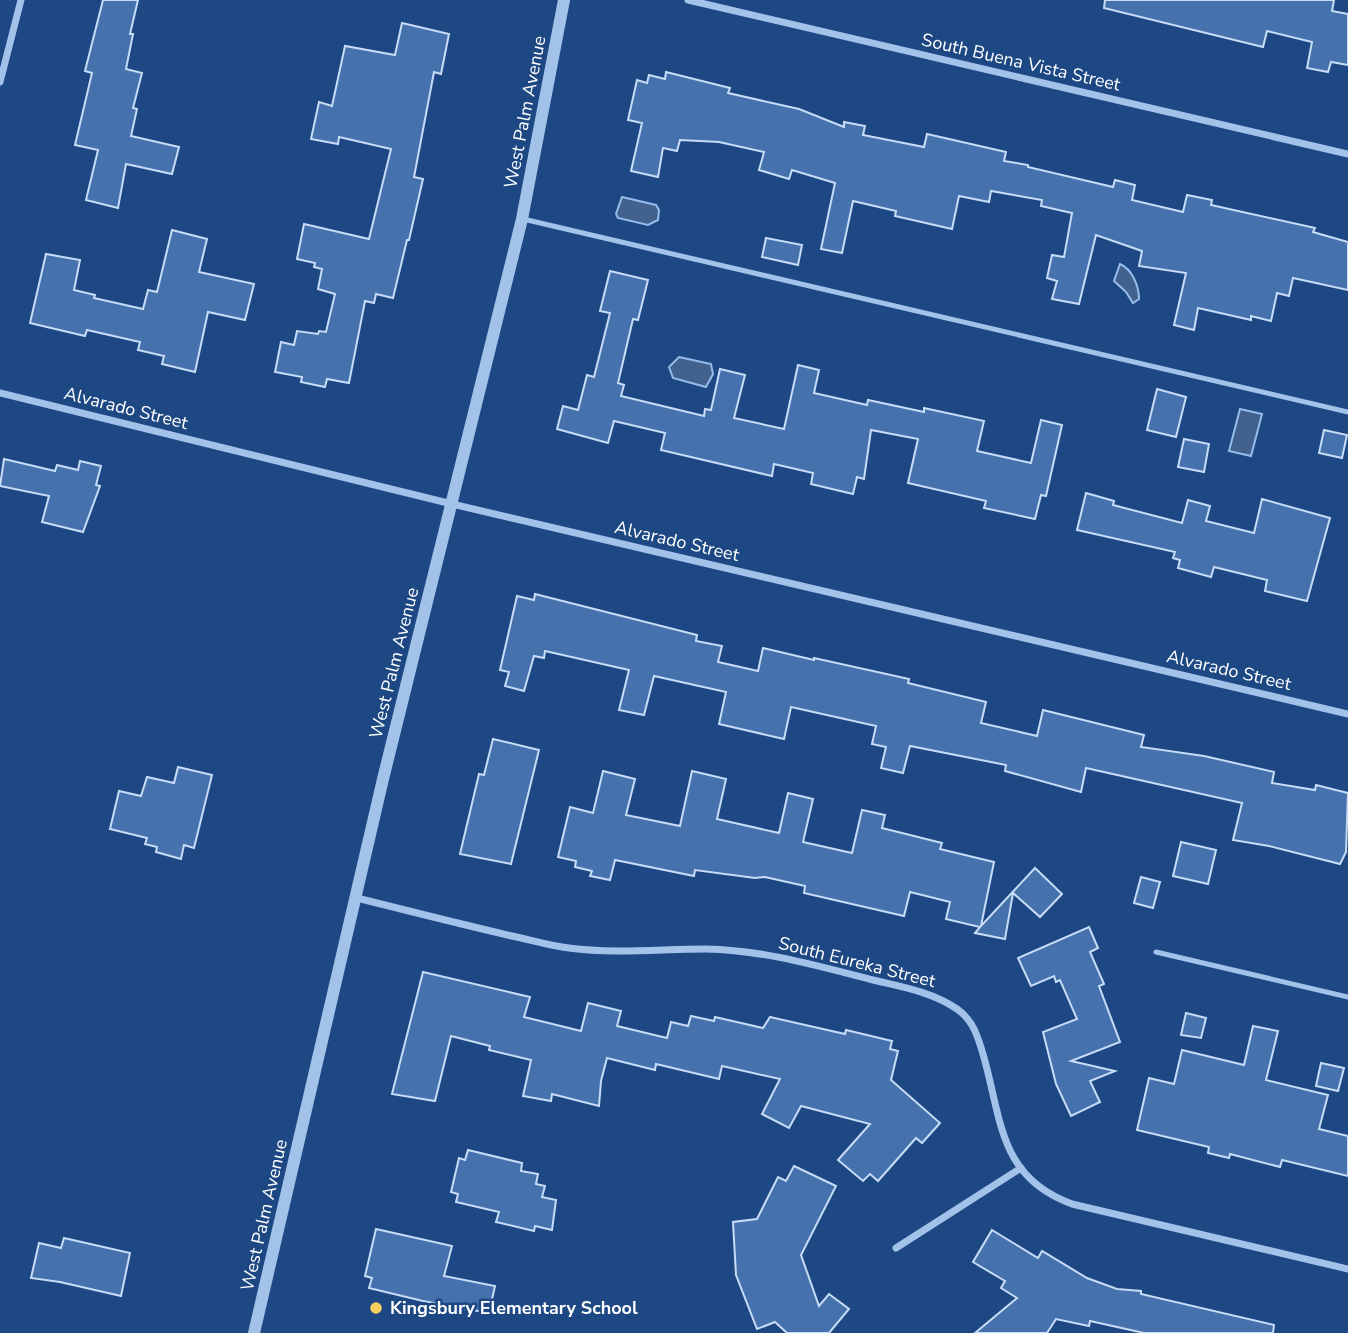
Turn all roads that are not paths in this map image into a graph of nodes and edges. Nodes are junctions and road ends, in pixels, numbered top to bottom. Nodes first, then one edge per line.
1 (21, 0) edge
2 (564, 0) edge
3 (688, 0) edge
4 (0, 82) edge
5 (1348, 154) edge
6 (522, 219) junction
7 (0, 393) edge
8 (1348, 412) edge
9 (452, 504) junction
10 (1348, 714) edge
11 (357, 898) junction
12 (1156, 952) dead end
13 (1348, 997) edge
14 (1021, 1168) junction
15 (896, 1248) dead end
16 (1348, 1269) edge
17 (254, 1333) edge

1 - 4 street
2 - 6 street, West Palm Avenue
3 - 5 street, South Buena Vista Street
6 - 8 lane
6 - 9 street, West Palm Avenue
7 - 9 street, Alvarado Street
9 - 10 street, Alvarado Street
9 - 11 street, West Palm Avenue
11 - 14 street, South Eureka Street
11 - 17 street, West Palm Avenue
12 - 13 lane
14 - 15 street
14 - 16 street, South Eureka Street

